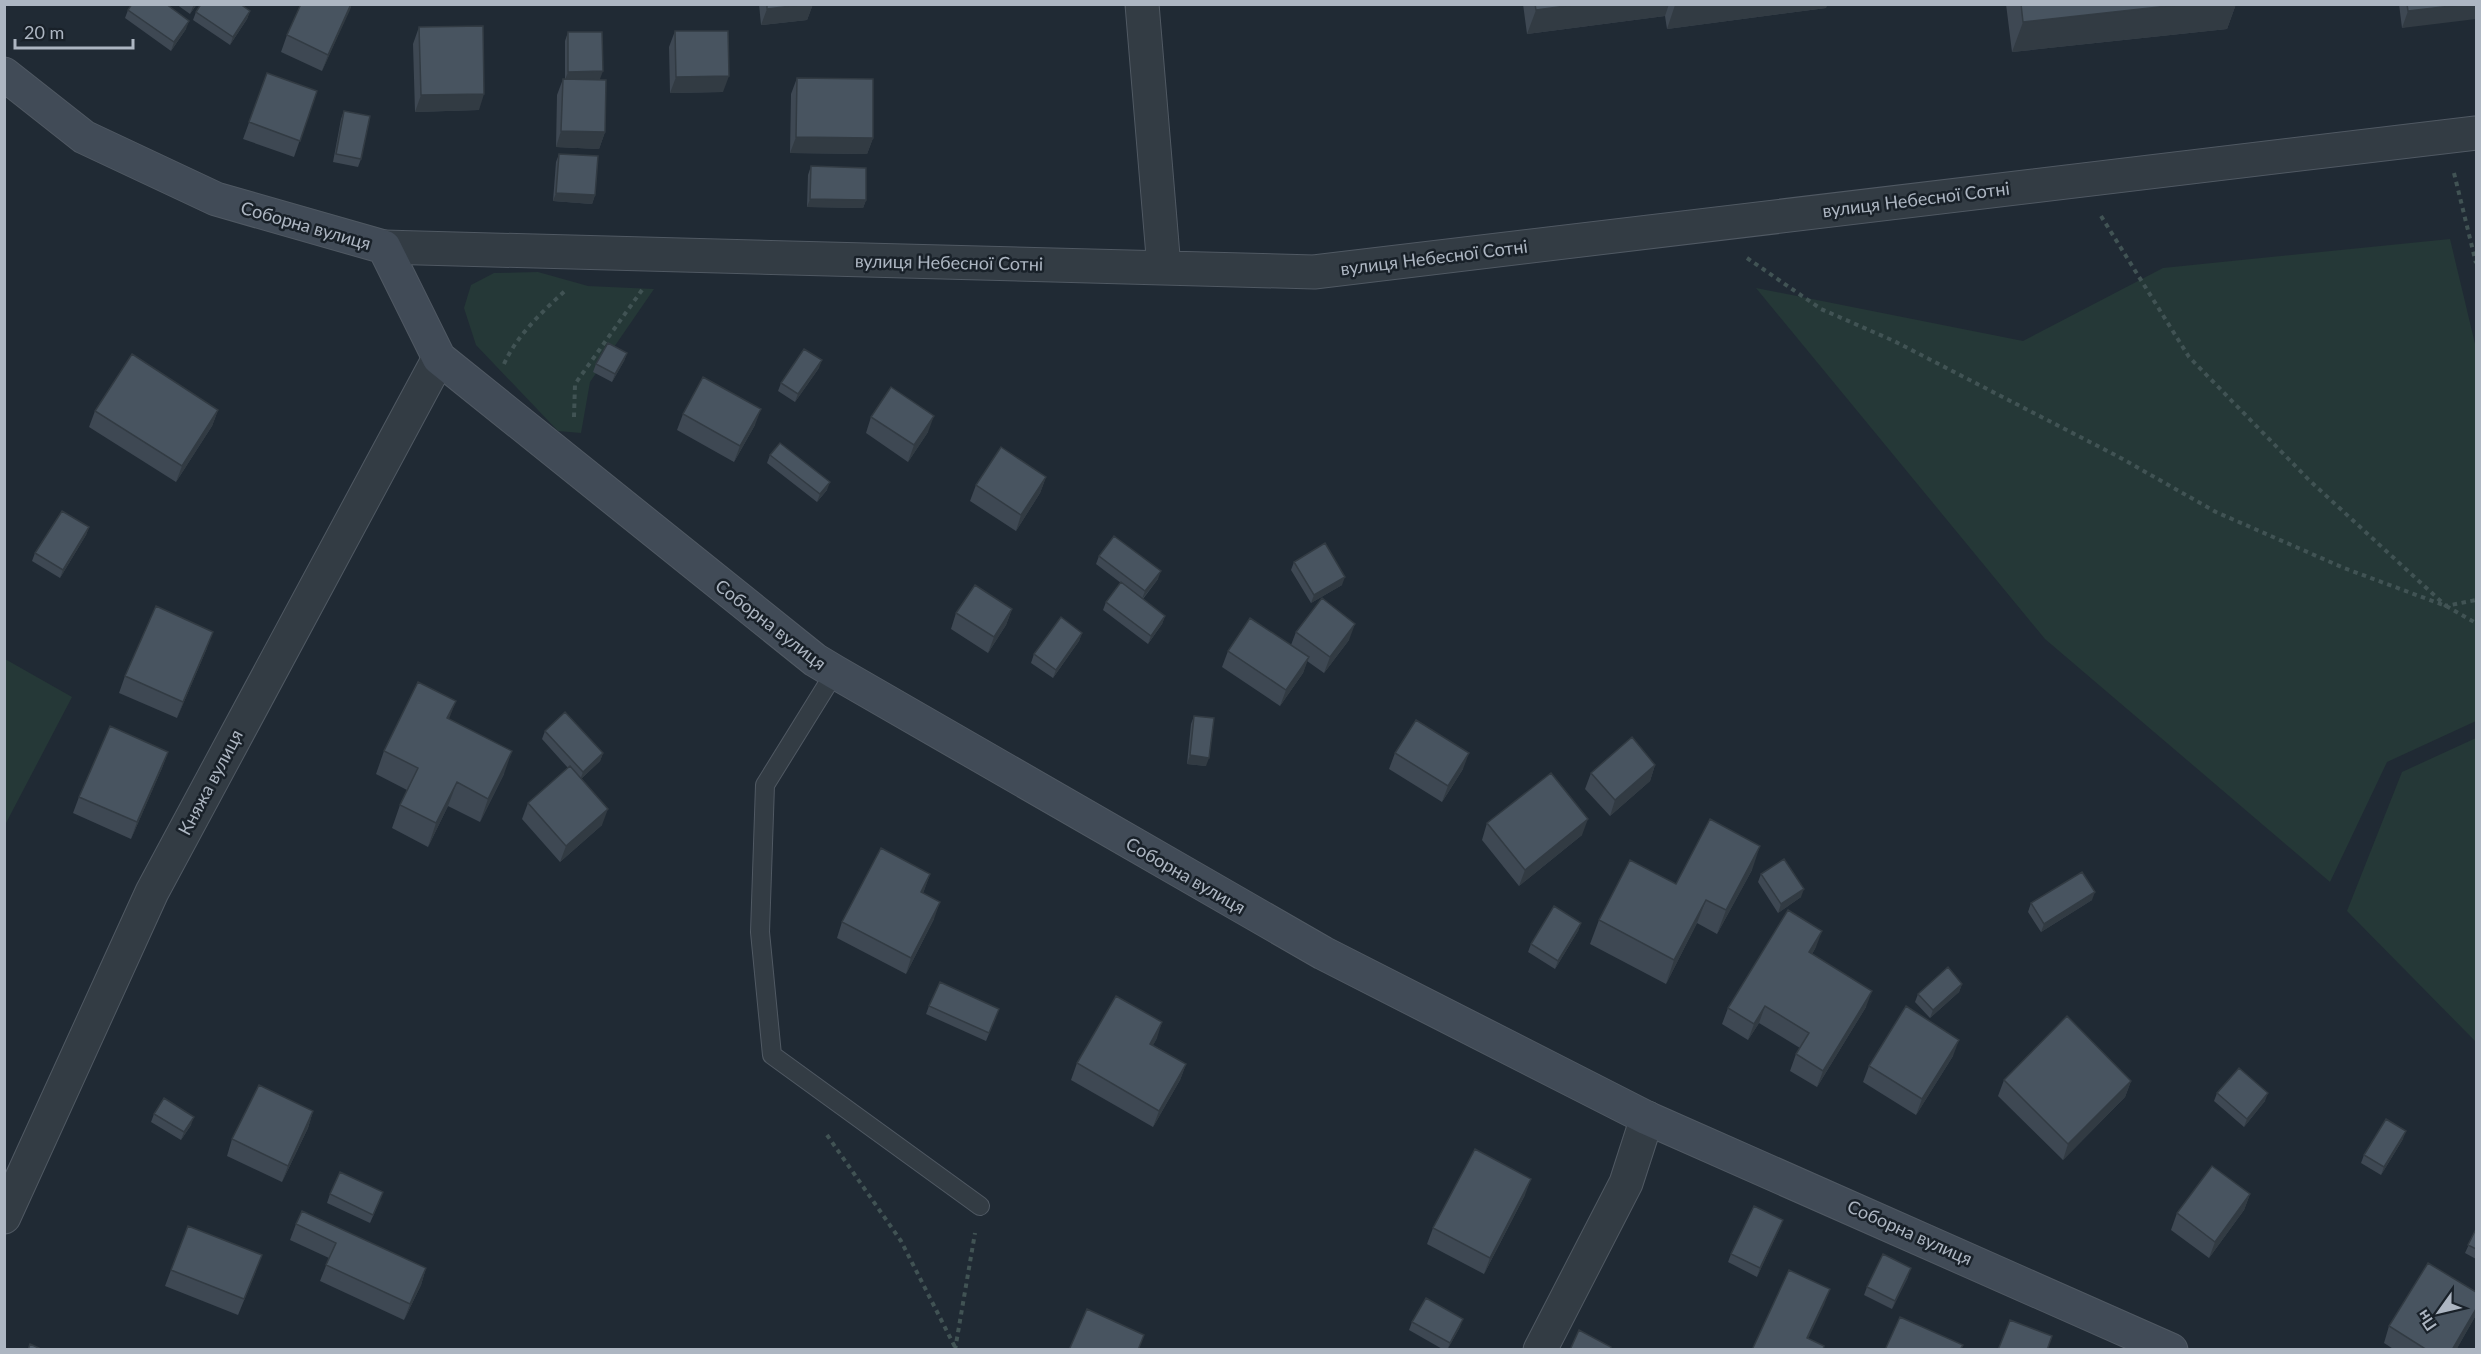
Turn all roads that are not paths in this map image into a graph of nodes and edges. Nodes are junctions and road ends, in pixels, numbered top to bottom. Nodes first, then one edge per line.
1 (1142, 4) edge
2 (4, 74) edge
3 (2461, 135) edge
4 (384, 248) junction
5 (1164, 268) junction
6 (439, 358) junction
7 (834, 672) junction
8 (1647, 1118) junction
9 (980, 1206) road end
10 (4, 1216) edge
11 (1540, 1350) edge
12 (2171, 1350) edge

1 - 5 street
2 - 4 main road, Соборна вулиця
3 - 5 street, вулиця Небесної Сотні
4 - 5 street, вулиця Небесної Сотні
4 - 6 main road, Соборна вулиця
6 - 7 main road, Соборна вулиця
6 - 10 street, Княжа вулиця
7 - 8 main road, Соборна вулиця
7 - 9 lane
8 - 11 street
8 - 12 main road, Соборна вулиця

